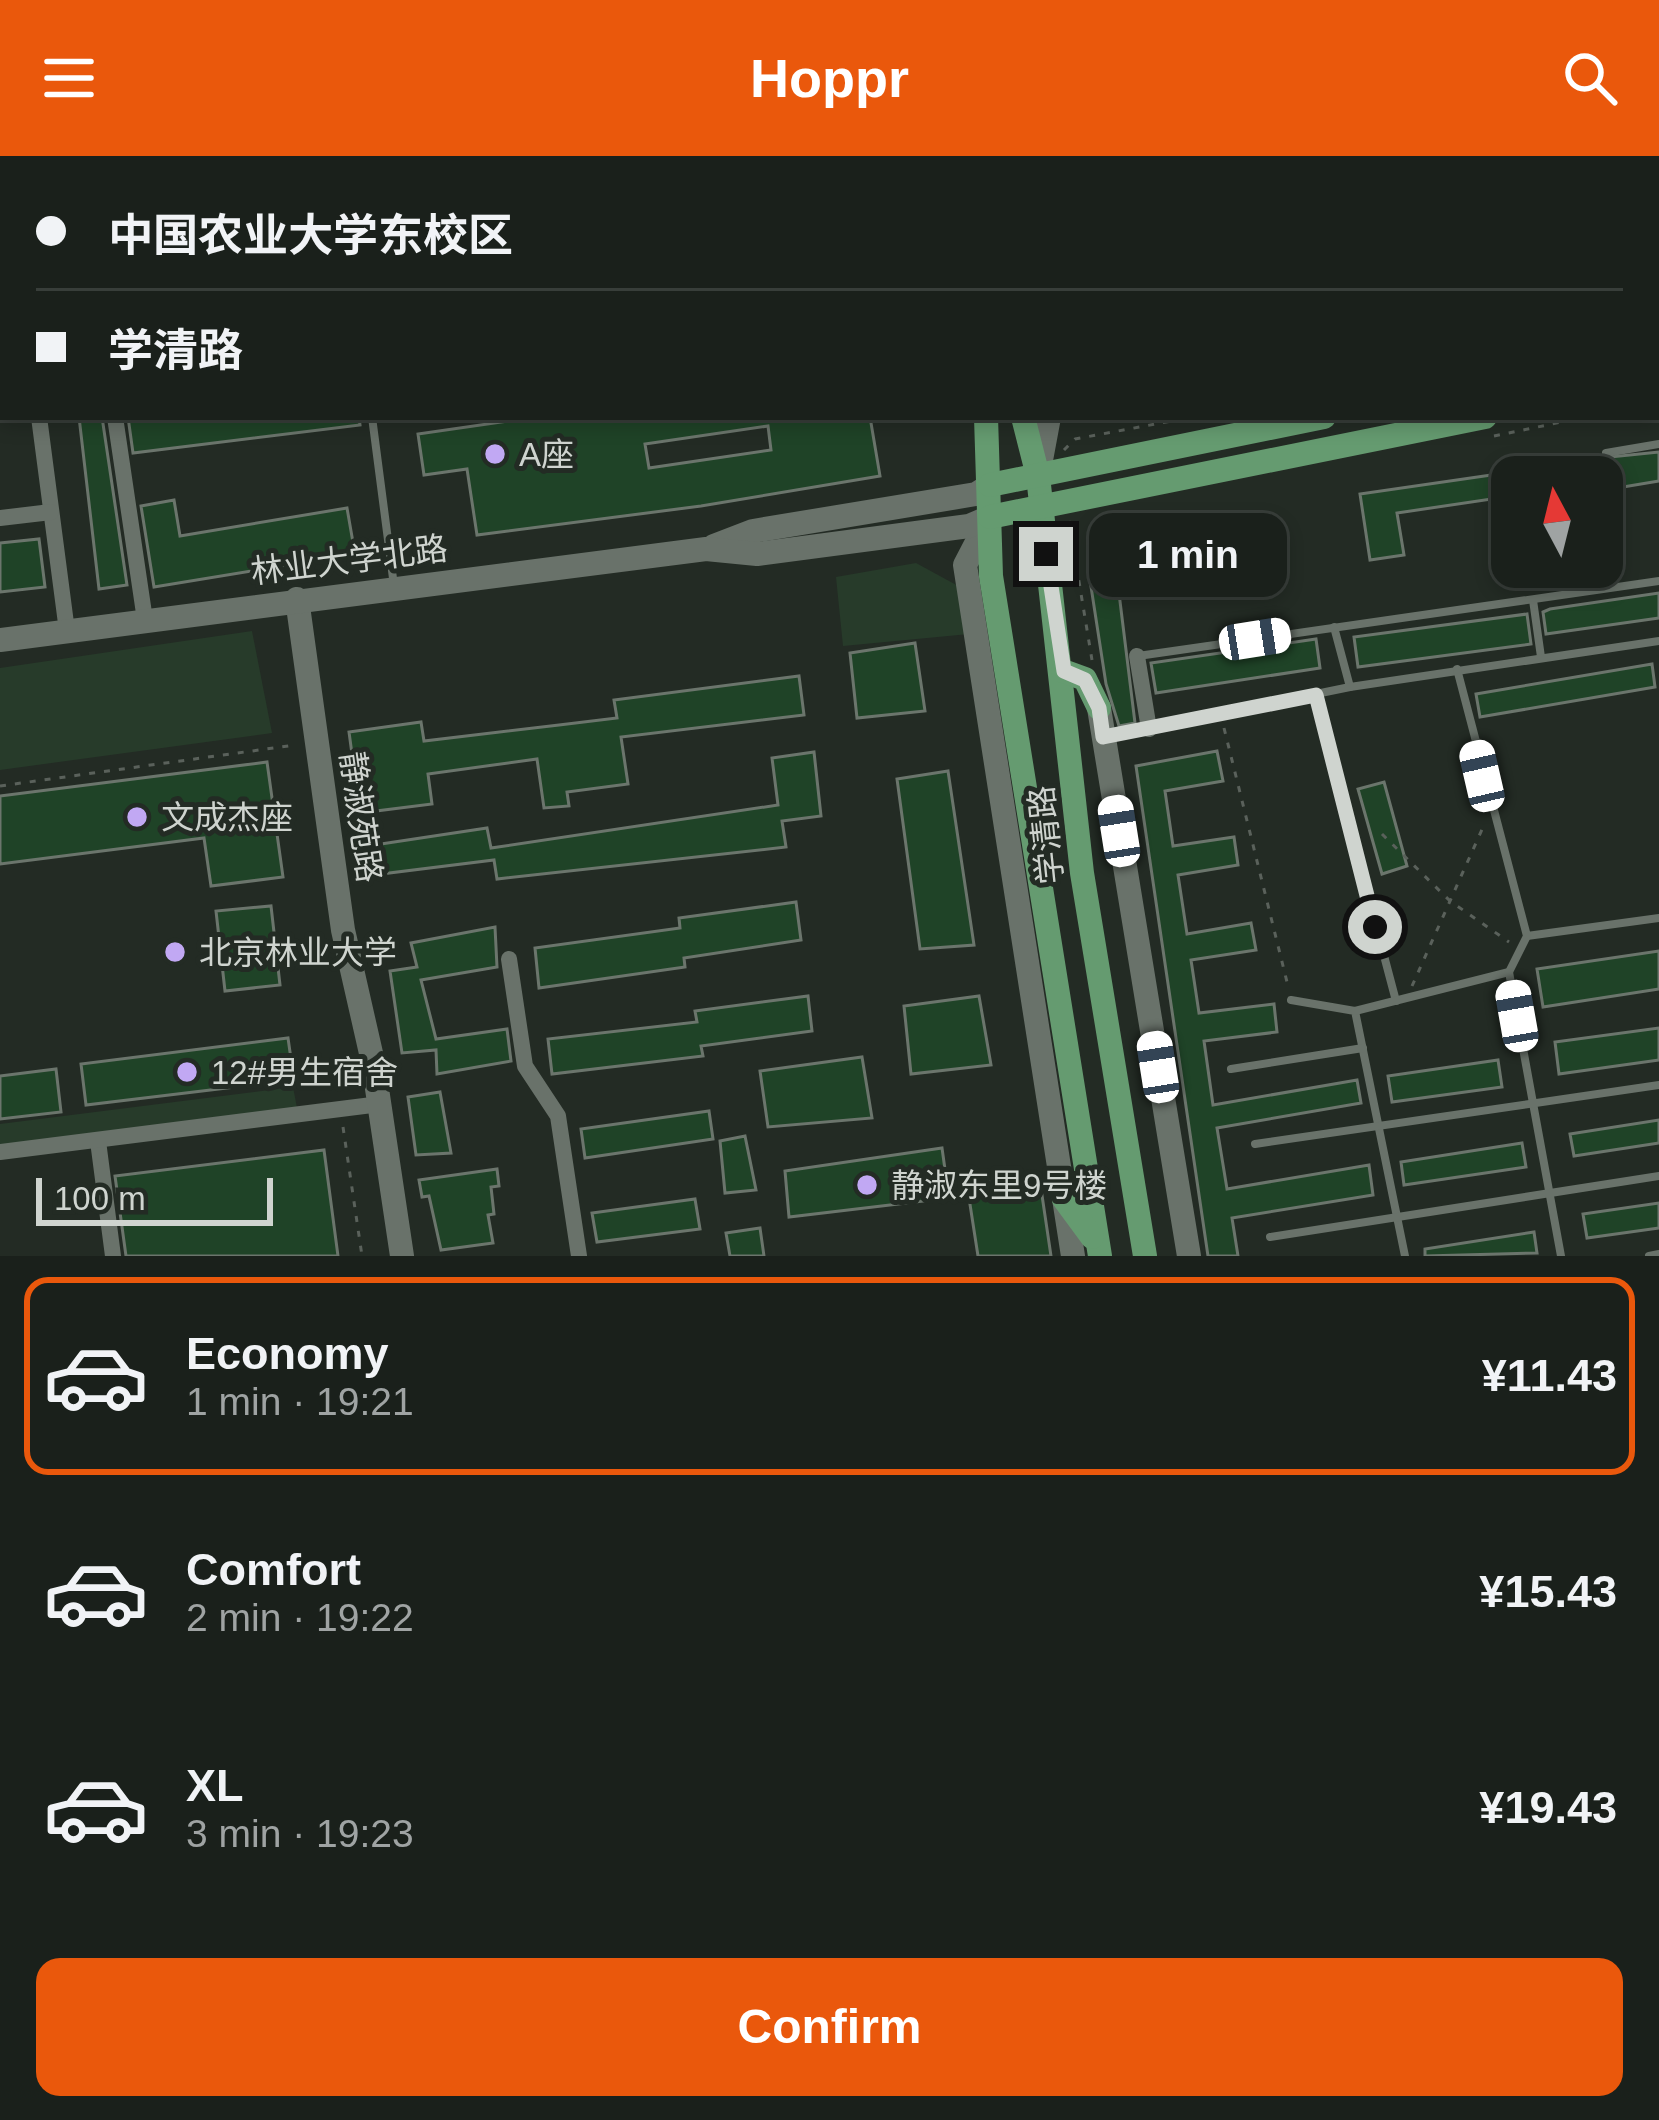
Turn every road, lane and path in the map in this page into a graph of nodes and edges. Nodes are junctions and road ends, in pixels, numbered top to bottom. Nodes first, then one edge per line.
1 (39, 420) edge
2 (115, 420) edge
3 (372, 420) edge
4 (986, 420) edge
5 (1024, 420) edge
6 (1048, 420) edge
7 (1177, 420) edge
8 (1310, 420) edge
9 (1470, 420) edge
10 (1659, 444) edge
11 (1606, 453) dead end
12 (1039, 476) junction
13 (990, 485) junction
14 (1040, 507) junction
15 (52, 512) junction
16 (0, 518) edge
17 (990, 518) junction
18 (1069, 522) dead end
19 (706, 549) junction
20 (1659, 581) edge
21 (394, 587) junction
22 (297, 599) junction
23 (1533, 599) junction
24 (145, 620) junction
25 (1334, 627) junction
26 (67, 631) junction
27 (0, 640) edge
28 (1659, 641) edge
29 (1137, 656) joint
30 (1541, 658) junction
31 (1092, 663) dead end
32 (1457, 669) junction
33 (1064, 671) junction
34 (1350, 687) junction
35 (1316, 695) junction
36 (1099, 708) joint
37 (1220, 714) junction
38 (1149, 729) junction
39 (1103, 737) junction
40 (317, 742) junction
41 (0, 786) edge
42 (1490, 812) junction
43 (1382, 834) dead end
44 (1450, 902) junction
45 (1659, 918) edge
46 (1527, 936) junction
47 (1520, 950) junction
48 (509, 959) dead end
49 (1509, 972) junction
50 (1401, 999) junction
51 (1292, 1000) joint
52 (1355, 1011) junction
53 (1363, 1048) junction
54 (1231, 1069) dead end
55 (1659, 1085) edge
56 (380, 1104) junction
57 (1532, 1105) junction
58 (340, 1109) junction
59 (1378, 1124) junction
60 (98, 1141) junction
61 (1255, 1144) dead end
62 (0, 1153) edge
63 (1659, 1176) edge
64 (1548, 1192) junction
65 (1064, 1199) junction
66 (1397, 1214) junction
67 (1270, 1237) dead end
68 (1098, 1250) edge
69 (1659, 1254) edge
70 (113, 1256) edge
71 (362, 1256) edge
72 (402, 1256) edge
73 (579, 1256) edge
74 (1073, 1256) edge
75 (1145, 1256) edge
76 (1189, 1256) edge
77 (1406, 1256) edge
78 (1561, 1256) edge
79 (1649, 1256) edge

1 - 15 street
2 - 24 street
3 - 21 lane
4 - 13 main road, 学清路
5 - 12 main road, 学清路
6 - 12 street, 学清路
7 - 12 path
8 - 12 main road
9 - 14 main road
10 - 11 lane
12 - 13 main road
12 - 14 main road, 学清路
13 - 17 main road, 学清路
13 - 19 street, 林业大学北路
14 - 17 main road
14 - 33 main road, 学清路
15 - 16 street
15 - 26 street
17 - 19 street, 林业大学北路
17 - 65 street, 学清路
17 - 68 main road, 学清路
18 - 31 path
19 - 21 street, 林业大学北路
20 - 23 lane
21 - 22 street, 林业大学北路
22 - 24 street, 林业大学北路
22 - 40 street, 静淑苑路
23 - 25 lane
23 - 30 lane
24 - 26 street, 林业大学北路
25 - 29 lane
25 - 34 lane
26 - 27 street, 林业大学北路
28 - 30 lane
29 - 38 street
30 - 32 lane
32 - 34 lane
32 - 42 lane
33 - 36 main road
33 - 75 main road, 学清路
34 - 35 lane
35 - 37 lane
35 - 50 lane
36 - 39 street
37 - 38 lane
37 - 51 path
38 - 39 lane
39 - 76 street
40 - 41 path
40 - 56 street, 静淑苑路
42 - 44 path
42 - 46 lane
43 - 44 path
44 - 47 path
44 - 50 path
45 - 46 lane
46 - 47 lane
47 - 49 lane
48 - 73 street
49 - 50 lane
49 - 57 lane
50 - 52 lane
51 - 52 lane
52 - 53 lane
53 - 54 lane
53 - 59 lane
55 - 57 lane
56 - 58 street
56 - 72 street, 静淑苑路
57 - 59 lane
57 - 64 lane
58 - 60 street
58 - 71 path
59 - 61 lane
59 - 66 lane
60 - 62 street
60 - 70 street
63 - 64 lane
64 - 66 lane
64 - 78 lane
65 - 68 main road
65 - 74 street, 学清路
66 - 67 lane
66 - 77 lane
69 - 79 lane

